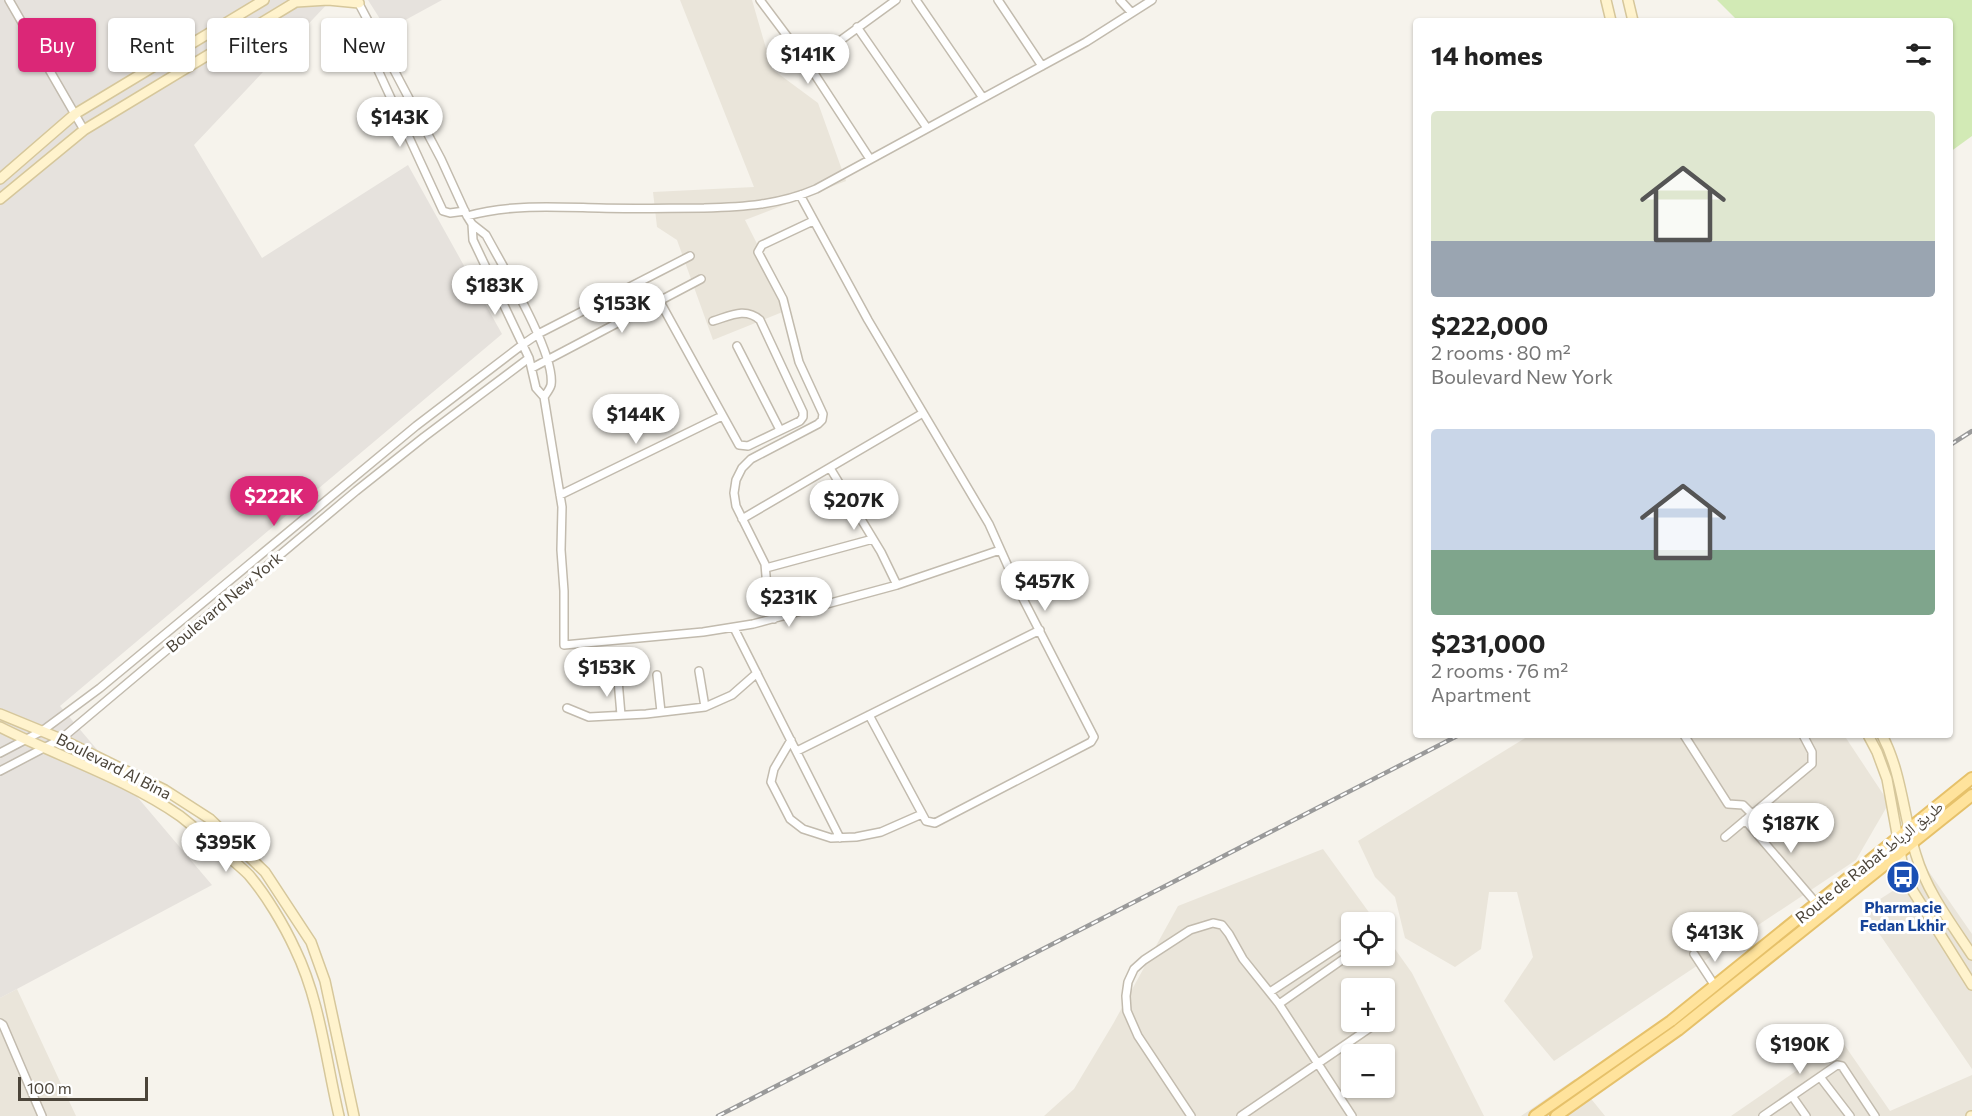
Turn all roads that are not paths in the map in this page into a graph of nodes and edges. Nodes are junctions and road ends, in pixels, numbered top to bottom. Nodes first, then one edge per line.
1 (9, 0) edge
2 (264, 0) edge
3 (760, 0) edge
4 (896, 0) edge
5 (916, 0) edge
6 (998, 0) edge
7 (1120, 0) edge
8 (1152, 0) edge
9 (1606, 0) edge
10 (1628, 0) edge
11 (298, 1) edge
12 (358, 2) edge
13 (1131, 12) junction
14 (269, 18) edge
15 (366, 18) edge
16 (1610, 18) edge
17 (1632, 18) edge
18 (857, 27) junction
19 (203, 37) junction
20 (207, 44) edge
21 (207, 55) edge
22 (808, 64) junction
23 (1042, 66) junction
24 (379, 72) edge
25 (395, 72) edge
26 (983, 98) junction
27 (75, 114) junction
28 (927, 128) junction
29 (84, 130) junction
30 (870, 159) junction
31 (0, 179) edge
32 (800, 195) junction
33 (0, 199) edge
34 (466, 213) junction
35 (813, 220) junction
36 (472, 224) junction
37 (690, 256) dead end
38 (700, 279) dead end
39 (659, 300) junction
40 (713, 321) dead end
41 (538, 334) junction
42 (522, 345) junction
43 (737, 346) dead end
44 (529, 358) junction
45 (547, 359) junction
46 (532, 368) junction
47 (544, 397) junction
48 (923, 413) junction
49 (722, 416) junction
50 (416, 426) junction
51 (780, 430) junction
52 (424, 437) junction
53 (830, 468) junction
54 (349, 481) junction
55 (356, 490) junction
56 (560, 495) junction
57 (742, 519) junction
58 (873, 539) junction
59 (1000, 550) junction
60 (766, 568) junction
61 (897, 585) junction
62 (221, 587) junction
63 (231, 596) junction
64 (774, 619) junction
65 (734, 628) junction
66 (1040, 630) junction
67 (699, 672) dead end
68 (757, 672) junction
69 (657, 675) dead end
70 (618, 680) dead end
71 (705, 707) junction
72 (567, 708) dead end
73 (660, 712) junction
74 (0, 714) edge
75 (621, 715) junction
76 (869, 715) junction
77 (0, 727) edge
78 (42, 731) junction
79 (1686, 738) edge
80 (1805, 738) edge
81 (1870, 738) edge
82 (1884, 738) edge
83 (61, 739) junction
84 (26, 740) junction
85 (791, 740) junction
86 (44, 749) junction
87 (797, 751) junction
88 (0, 753) edge
89 (0, 771) edge
90 (1972, 778) edge
91 (1972, 795) edge
92 (922, 814) junction
93 (1752, 814) junction
94 (1745, 820) junction
95 (1910, 829) junction
96 (1725, 837) dead end
97 (840, 838) junction
98 (1897, 839) junction
99 (1913, 843) junction
100 (1900, 854) junction
101 (1817, 904) junction
102 (1341, 945) edge
103 (1326, 954) junction
104 (1694, 954) dead end
105 (1972, 955) edge
106 (1341, 960) edge
107 (1334, 965) junction
108 (1972, 985) edge
109 (1715, 986) junction
110 (1270, 992) junction
111 (1279, 1004) junction
112 (0, 1023) edge
113 (1364, 1032) edge
114 (1318, 1064) junction
115 (1820, 1077) junction
116 (1792, 1096) junction
117 (38, 1115) edge
118 (339, 1116) edge
119 (354, 1116) edge
120 (1191, 1116) edge
121 (1240, 1116) edge
122 (1352, 1116) edge
123 (1535, 1116) edge
124 (1556, 1116) edge
125 (1763, 1116) edge
126 (1806, 1116) edge
127 (1850, 1116) edge
128 (1875, 1116) edge

1 - 27 street
2 - 19 street
3 - 22 street
4 - 18 street
5 - 26 street
6 - 23 street
7 - 13 street
8 - 13 street
9 - 16 street
10 - 17 street
11 - 12 street
11 - 14 street
12 - 15 street
13 - 23 street
18 - 22 street
18 - 28 street
19 - 20 street
19 - 27 street
21 - 29 street
22 - 30 street
23 - 26 street
24 - 34 street
25 - 34 street
26 - 28 street
27 - 29 street
27 - 31 street
28 - 30 street
29 - 33 street
30 - 32 street
32 - 34 street
32 - 35 street
34 - 36 street
35 - 48 street
35 - 57 street
36 - 41 street
36 - 42 street
37 - 41 street, Boulevard New York
38 - 39 street
39 - 45 street
39 - 49 street
40 - 51 street
41 - 42 street, Boulevard New York
41 - 45 street
42 - 44 street
42 - 50 street, Boulevard New York
43 - 51 street
44 - 46 street
44 - 52 street, Boulevard New York
45 - 46 street
45 - 47 street
46 - 47 street
47 - 56 street
48 - 53 street
48 - 59 street
49 - 51 street
49 - 56 street
50 - 52 street
50 - 54 street, Boulevard New York
52 - 55 street, Boulevard New York
53 - 57 street
53 - 58 street
54 - 55 street
54 - 62 street, Boulevard New York
55 - 63 street, Boulevard New York
56 - 65 street
57 - 60 street
58 - 60 street
58 - 61 street
59 - 61 street
59 - 66 street
60 - 64 street
61 - 64 street
62 - 63 street
62 - 78 street, Boulevard New York
63 - 83 street, Boulevard New York
64 - 65 street
65 - 68 street
66 - 76 street
66 - 92 street
67 - 71 street
68 - 71 street
68 - 85 street
69 - 73 street
70 - 75 street
71 - 73 street
72 - 75 street
73 - 75 street
74 - 78 street, Boulevard Al Bina
76 - 87 street
76 - 92 street
77 - 84 street, Boulevard Al Bina
78 - 83 street, Boulevard Al Bina
78 - 84 street, Boulevard New York
79 - 93 street
80 - 93 street
81 - 98 street
82 - 95 street
83 - 86 street, Boulevard New York
83 - 119 street, Boulevard Al Bina
84 - 86 street, Boulevard Al Bina
84 - 88 street, Boulevard New York
85 - 87 street
85 - 97 street
86 - 89 street, Boulevard New York
86 - 118 street, Boulevard Al Bina
87 - 97 street
90 - 95 main road, Route de Rabat طريق الرباط
91 - 99 main road, Route de Rabat طريق الرباط
92 - 97 street
93 - 94 street
94 - 96 street
94 - 101 street
95 - 98 main road, Route de Rabat طريق الرباط
95 - 99 street
98 - 100 street
98 - 101 main road, Route de Rabat طريق الرباط
99 - 100 main road, Route de Rabat طريق الرباط
99 - 105 street
100 - 108 street
100 - 124 main road, Route de Rabat طريق الرباط
101 - 109 main road, Route de Rabat طريق الرباط
102 - 103 street
103 - 107 street
103 - 110 street
104 - 109 street
106 - 107 street
107 - 111 street
109 - 123 main road, Route de Rabat طريق الرباط
110 - 111 street
110 - 120 street
111 - 114 street
112 - 117 street
113 - 114 street
114 - 121 street
114 - 122 street
115 - 116 street
115 - 127 street
115 - 128 street
116 - 125 street
116 - 126 street

